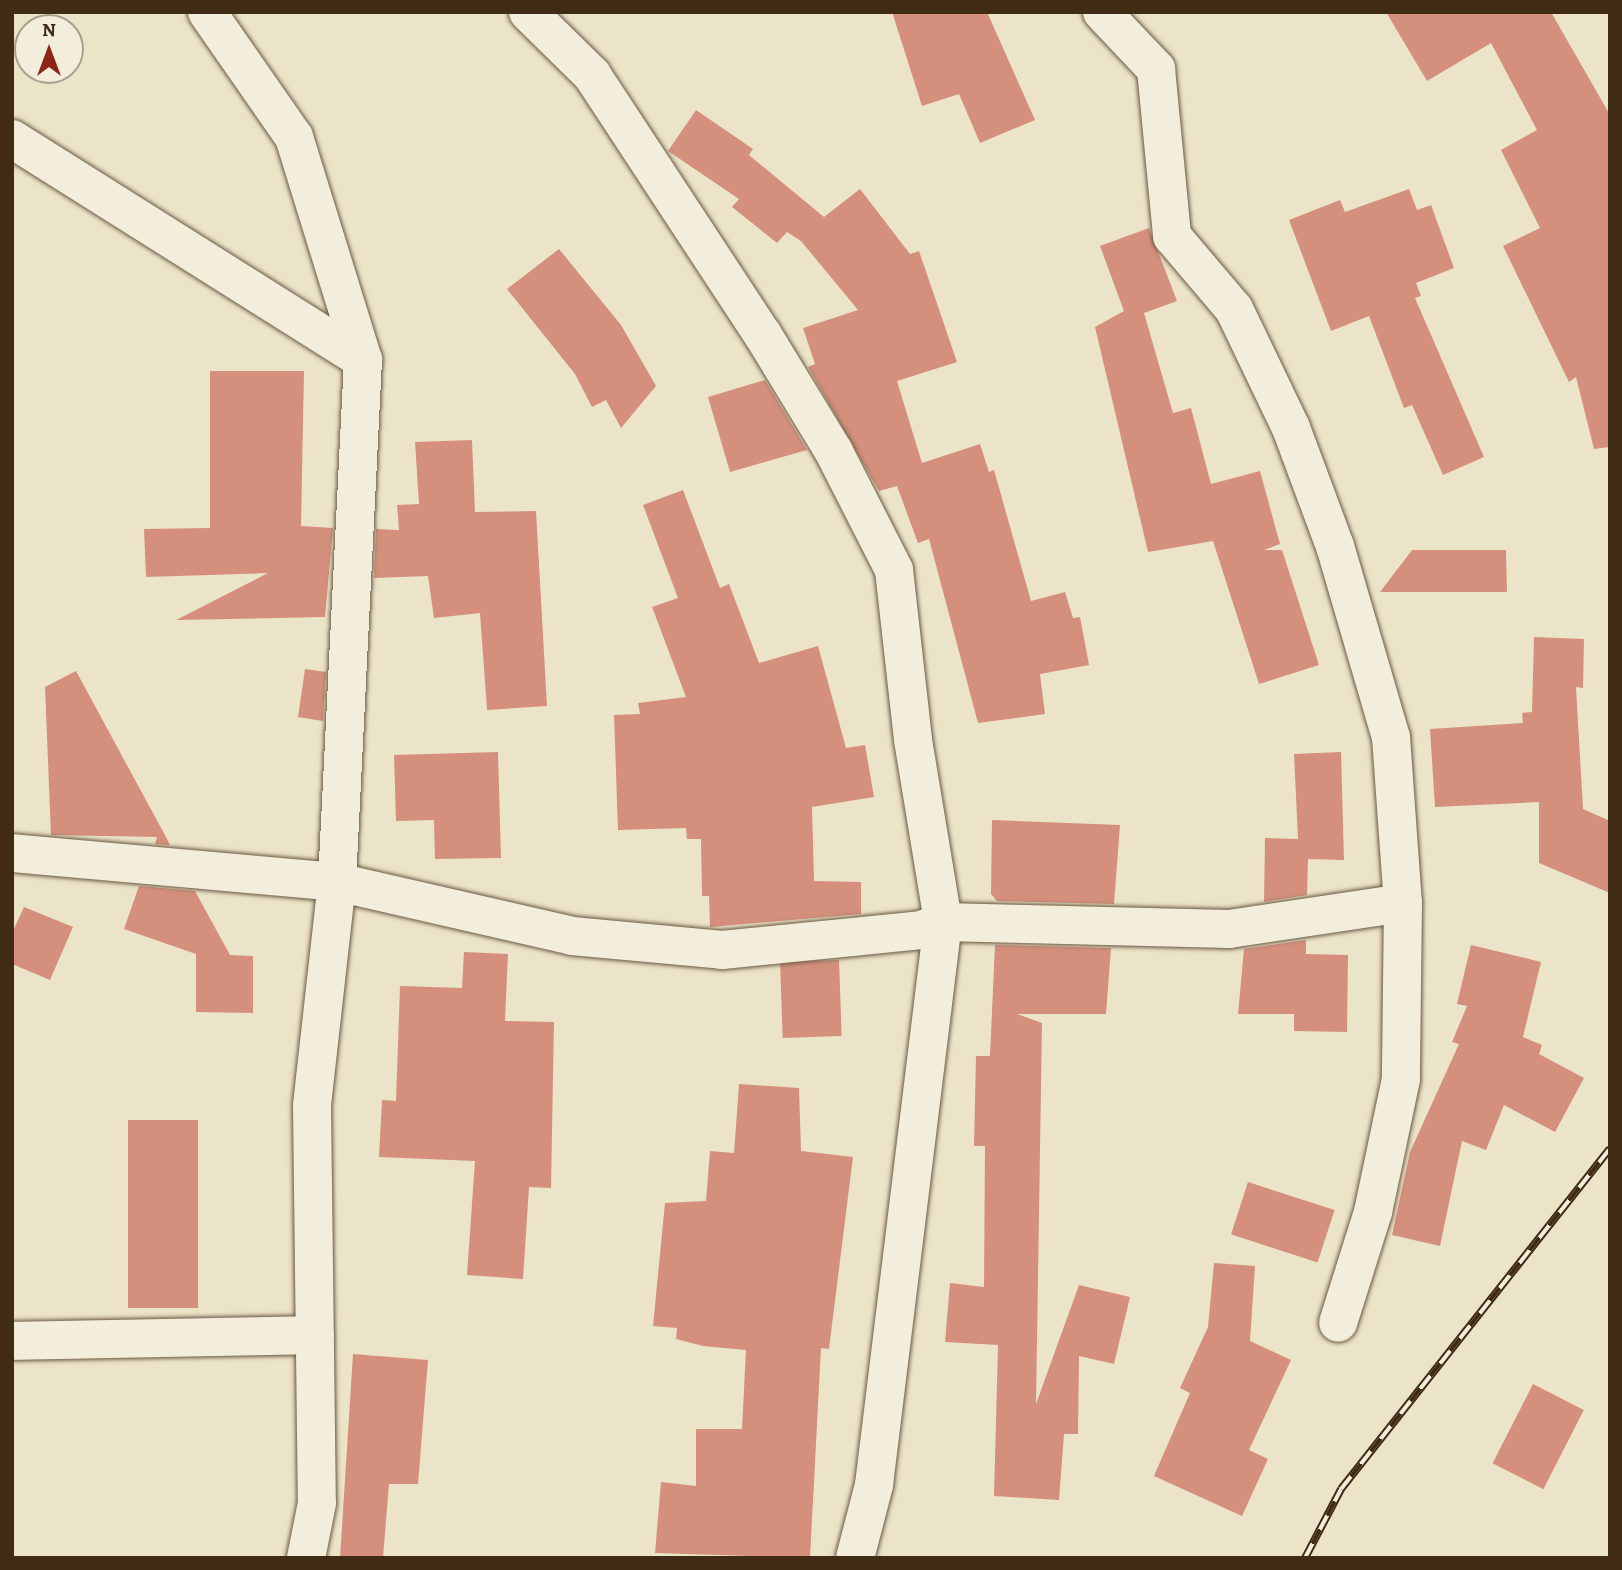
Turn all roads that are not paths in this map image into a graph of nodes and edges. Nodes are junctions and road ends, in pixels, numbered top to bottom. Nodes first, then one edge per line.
1 (207, 12) edge
2 (528, 12) edge
3 (1102, 12) edge
4 (12, 139) edge
5 (363, 360) junction
6 (12, 853) edge
7 (337, 882) junction
8 (1403, 903) junction
9 (943, 922) junction
10 (1338, 1323) dead end
11 (315, 1335) junction
12 (12, 1341) edge
13 (306, 1558) edge
14 (856, 1558) edge

1 - 5 street
2 - 9 street
3 - 8 street
4 - 5 street
5 - 7 street
6 - 7 street
7 - 9 street
7 - 11 street
8 - 9 street
8 - 10 street
9 - 14 street
11 - 12 street
11 - 13 street

